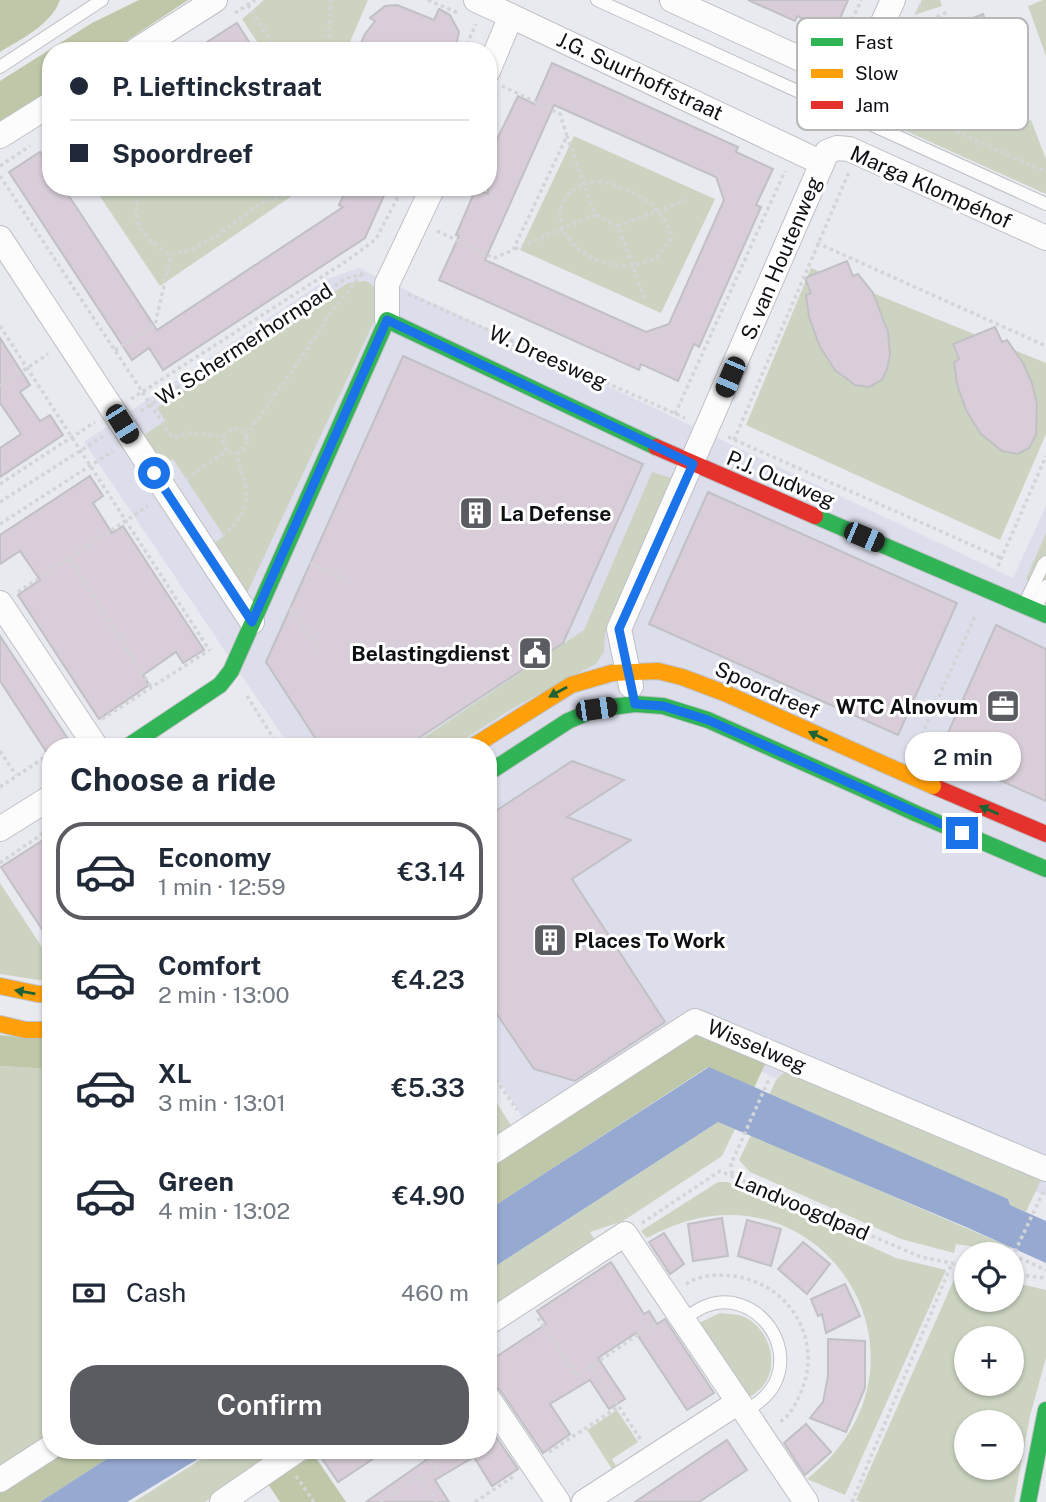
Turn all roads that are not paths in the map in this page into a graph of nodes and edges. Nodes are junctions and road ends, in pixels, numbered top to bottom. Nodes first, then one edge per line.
1 (215, 0) edge
2 (597, 0) edge
3 (672, 0) edge
4 (893, 0) edge
5 (93, 2) edge
6 (477, 11) edge
7 (511, 16) junction
8 (885, 18) edge
9 (149, 42) edge
10 (797, 58) edge
11 (0, 67) edge
12 (497, 67) edge
13 (797, 91) edge
14 (42, 110) edge
15 (883, 130) edge
16 (0, 136) edge
17 (822, 163) junction
18 (428, 196) edge
19 (1046, 204) edge
20 (0, 238) edge
21 (1046, 238) edge
22 (387, 320) junction
23 (693, 464) junction
24 (1046, 562) edge
25 (1046, 586) edge
26 (0, 604) edge
27 (1035, 610) edge
28 (252, 622) junction
29 (628, 672) junction
30 (635, 704) junction
31 (90, 738) edge
32 (140, 738) edge
33 (486, 738) edge
34 (497, 767) edge
35 (42, 803) edge
36 (0, 829) edge
37 (1046, 834) edge
38 (1046, 869) edge
39 (0, 986) edge
40 (42, 994) edge
41 (0, 1024) edge
42 (42, 1030) edge
43 (497, 1149) edge
44 (1046, 1170) edge
45 (679, 1315) junction
46 (497, 1317) edge
47 (741, 1408) junction
48 (1046, 1410) edge
49 (497, 1411) edge
50 (42, 1453) edge
51 (284, 1459) edge
52 (0, 1480) edge
53 (222, 1502) edge
54 (558, 1502) edge
55 (584, 1502) edge
56 (806, 1502) edge
57 (1028, 1502) edge

1 - 9 street
2 - 13 lane
3 - 10 street
4 - 8 street
5 - 11 lane
6 - 7 street, J.G. Suurhoffstraat
7 - 12 street
7 - 17 street, J.G. Suurhoffstraat
14 - 16 street
15 - 19 lane
17 - 21 street, Marga Klompéhof
17 - 23 street, S. van Houtenweg
18 - 22 street
20 - 28 street
22 - 23 main road, W. Dreesweg
22 - 28 main road
23 - 27 main road, P.J. Oudweg
23 - 29 street, S. van Houtenweg
24 - 27 lane
25 - 27 lane
26 - 31 street
28 - 32 main road
29 - 30 street, S. van Houtenweg
29 -> 33 main road, Spoordreef
37 -> 29 main road, Spoordreef, bridge
30 - 34 main road
30 - 38 main road, bridge
35 - 36 street
40 -> 39 main road
41 - 42 main road
43 - 44 street, Wisselweg
45 - 46 street
45 - 47 street
45 - 47 lane
47 - 55 street
47 - 56 street
48 - 57 main road
49 - 54 street
50 - 52 street
51 - 53 street

